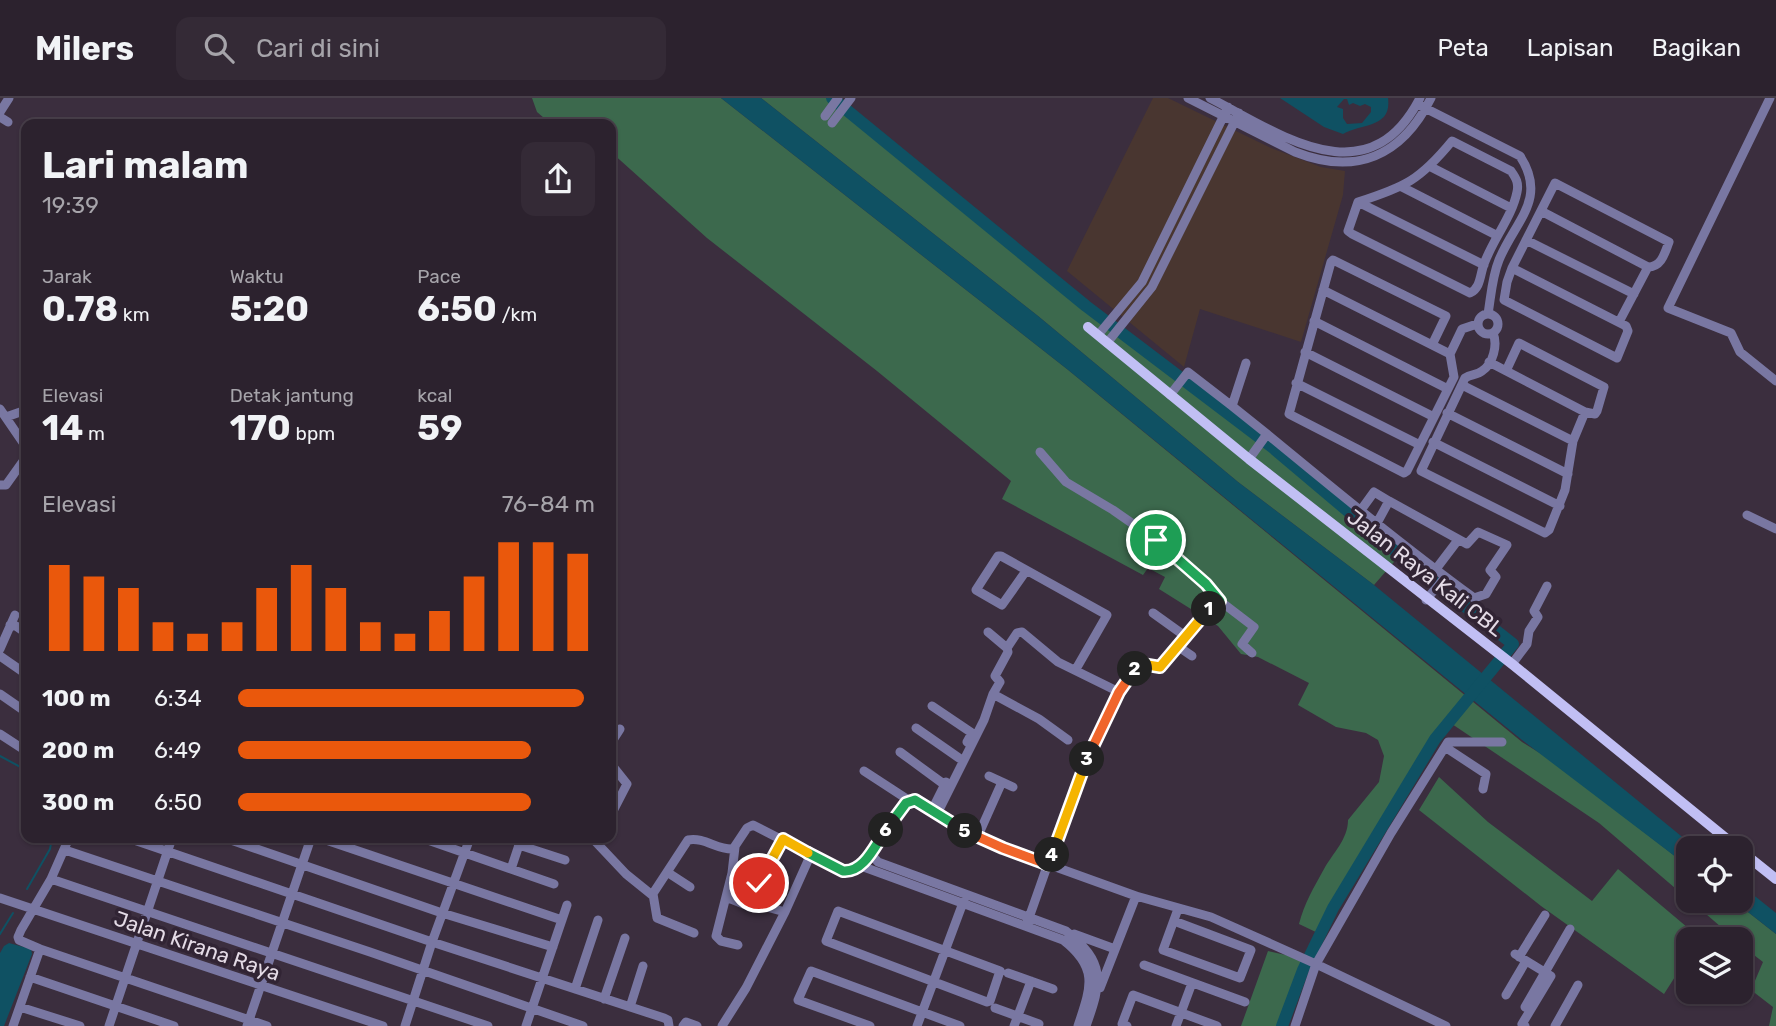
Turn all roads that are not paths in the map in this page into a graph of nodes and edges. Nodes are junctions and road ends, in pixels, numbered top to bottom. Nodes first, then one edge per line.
1 (9, 98) edge
2 (838, 98) edge
3 (1188, 98) edge
4 (1210, 98) edge
5 (1431, 98) edge
6 (1770, 98) edge
7 (851, 99) edge
8 (1421, 103) edge
9 (835, 111) junction
10 (1226, 112) junction
11 (3, 117) edge
12 (1237, 117) junction
13 (828, 119) dead end
14 (1431, 167) junction
15 (1402, 187) junction
16 (1358, 202) junction
17 (1511, 208) junction
18 (1541, 211) junction
19 (1504, 221) junction
20 (1517, 227) junction
21 (1496, 235) junction
22 (1164, 239) junction
23 (1526, 240) junction
24 (1174, 243) junction
25 (1506, 247) junction
26 (1518, 254) junction
27 (1483, 265) junction
28 (1648, 267) junction
29 (1512, 268) junction
30 (1323, 289) junction
31 (1634, 294) junction
32 (1488, 314) junction
33 (1314, 321) junction
34 (1619, 322) junction
35 (1477, 324) junction
36 (1088, 327) dead end
37 (1493, 333) junction
38 (1104, 335) junction
39 (1432, 345) junction
40 (1305, 352) junction
41 (1450, 354) junction
42 (1489, 362) junction
43 (1246, 363) dead end
44 (1506, 371) junction
45 (1776, 381) edge
46 (1296, 383) junction
47 (1462, 385) junction
48 (1448, 389) junction
49 (1170, 395) junction
50 (1232, 406) junction
51 (21, 411) edge
52 (1585, 412) junction
53 (3, 413) edge
54 (1447, 413) junction
55 (1434, 417) junction
56 (1264, 438) junction
57 (21, 440) edge
58 (1573, 441) junction
59 (1433, 442) junction
60 (1420, 445) junction
61 (1040, 452) dead end
62 (1249, 459) junction
63 (21, 464) edge
64 (1568, 474) junction
65 (0, 485) edge
66 (1389, 501) junction
67 (1560, 506) junction
68 (1361, 510) junction
69 (1747, 515) dead end
70 (1377, 523) junction
71 (1776, 529) edge
72 (1458, 540) junction
73 (1436, 569) junction
74 (1026, 570) junction
75 (1444, 578) junction
76 (1547, 586) dead end
77 (1426, 600) junction
78 (1220, 601) junction
79 (1153, 613) dead end
80 (15, 615) dead end
81 (10, 625) junction
82 (21, 630) edge
83 (988, 632) dead end
84 (1185, 636) junction
85 (1176, 645) junction
86 (1007, 648) junction
87 (0, 649) edge
88 (1252, 653) dead end
89 (0, 656) edge
90 (1192, 656) dead end
91 (1514, 661) junction
92 (1076, 669) junction
93 (21, 671) edge
94 (1119, 692) junction
95 (0, 694) edge
96 (993, 694) junction
97 (932, 706) dead end
98 (21, 709) edge
99 (916, 728) dead end
100 (620, 729) dead end
101 (0, 734) edge
102 (616, 735) edge
103 (1068, 740) dead end
104 (1502, 742) dead end
105 (1445, 747) junction
106 (21, 748) edge
107 (900, 752) dead end
108 (959, 758) junction
109 (616, 770) edge
110 (864, 771) dead end
111 (989, 776) dead end
112 (1002, 782) junction
113 (945, 785) junction
114 (1013, 787) dead end
115 (1483, 789) dead end
116 (616, 796) edge
117 (910, 801) junction
118 (934, 812) junction
119 (1723, 836) edge
120 (977, 838) junction
121 (783, 839) junction
122 (67, 843) edge
123 (142, 843) edge
124 (170, 843) edge
125 (240, 843) edge
126 (309, 843) edge
127 (335, 843) edge
128 (436, 843) edge
129 (468, 843) edge
130 (516, 843) edge
131 (522, 843) edge
132 (598, 843) edge
133 (735, 847) junction
134 (65, 850) junction
135 (167, 852) junction
136 (465, 853) junction
137 (870, 853) junction
138 (811, 854) junction
139 (565, 860) dead end
140 (1753, 860) edge
141 (303, 864) junction
142 (1049, 865) junction
143 (861, 866) junction
144 (510, 869) junction
145 (667, 872) junction
146 (51, 878) junction
147 (1776, 879) edge
148 (157, 882) junction
149 (453, 883) junction
150 (554, 884) dead end
151 (690, 887) dead end
152 (292, 894) junction
153 (653, 894) junction
154 (1136, 896) junction
155 (726, 897) junction
156 (0, 898) edge
157 (964, 900) junction
158 (753, 902) junction
159 (568, 905) dead end
160 (34, 909) junction
161 (1178, 909) junction
162 (148, 910) junction
163 (785, 912) junction
164 (442, 913) junction
165 (1545, 915) dead end
166 (562, 920) junction
167 (598, 920) dead end
168 (1174, 921) junction
169 (1027, 922) junction
170 (282, 923) junction
171 (1570, 929) dead end
172 (1066, 931) junction
173 (694, 933) dead end
174 (625, 938) dead end
175 (432, 942) junction
176 (137, 944) junction
177 (737, 945) dead end
178 (553, 947) junction
179 (40, 949) junction
180 (1115, 949) junction
181 (946, 950) junction
182 (273, 953) junction
183 (1520, 958) junction
184 (1315, 964) junction
185 (643, 965) dead end
186 (1144, 965) dead end
187 (423, 971) junction
188 (1008, 973) dead end
189 (1545, 973) junction
190 (30, 977) junction
191 (124, 977) junction
192 (541, 978) junction
193 (1031, 981) junction
194 (934, 982) junction
195 (1192, 983) junction
196 (1578, 985) dead end
197 (261, 987) junction
198 (575, 989) junction
199 (1053, 989) dead end
200 (1098, 993) junction
201 (1506, 995) dead end
202 (604, 999) junction
203 (413, 1000) junction
204 (1245, 1002) dead end
205 (115, 1006) junction
206 (20, 1007) junction
207 (630, 1007) junction
208 (1525, 1007) dead end
209 (995, 1008) dead end
210 (531, 1009) junction
211 (922, 1012) junction
212 (1181, 1013) junction
213 (1018, 1016) junction
214 (248, 1023) edge
215 (1434, 1023) edge
216 (1039, 1024) dead end
217 (13, 1026) edge
218 (80, 1026) edge
219 (109, 1026) edge
220 (174, 1026) edge
221 (267, 1026) edge
222 (383, 1026) edge
223 (405, 1026) edge
224 (488, 1026) edge
225 (526, 1026) edge
226 (583, 1026) edge
227 (669, 1026) edge
228 (683, 1026) edge
229 (697, 1026) edge
230 (722, 1026) edge
231 (870, 1026) edge
232 (917, 1026) edge
233 (960, 1026) edge
234 (1014, 1026) edge
235 (1078, 1026) edge
236 (1086, 1026) edge
237 (1127, 1026) edge
238 (1176, 1026) edge
239 (1217, 1026) edge
240 (1295, 1026) edge
241 (1446, 1026) edge
242 (1525, 1026) edge
243 (1555, 1026) edge

1 - 11 street
2 - 9 street
3 - 10 street
4 - 10 street
5 - 8 street
6 - 45 street
7 - 9 street
8 - 12 street
8 - 20 street
9 - 13 street
10 - 12 street
10 - 22 street
12 - 24 street
14 - 15 street
14 - 17 street
14 - 17 street
15 - 16 street
15 - 21 street
16 - 27 street
16 - 27 street
17 - 19 street
18 - 23 street
18 - 28 street
18 - 28 street
19 - 20 street
19 - 21 street
20 - 25 street
21 - 27 street
22 - 24 street
22 - 38 street
23 - 26 street
23 - 31 street
24 - 38 street
25 - 26 street
25 - 32 street
26 - 29 street
28 - 31 street
29 - 34 street
29 - 34 street
30 - 33 street
30 - 39 street
30 - 39 street
31 - 34 street
32 - 35 street
32 - 37 street
33 - 40 street
33 - 48 street
35 - 37 street
35 - 41 street
36 - 38 main road, Jalan Raya Kali CBL
37 - 42 street
38 - 49 main road, Jalan Raya Kali CBL
39 - 41 street
40 - 46 street
40 - 55 street
41 - 48 street
42 - 44 street
42 - 47 street
43 - 50 street
44 - 52 street
44 - 52 street
46 - 60 street
46 - 60 street
47 - 54 street
47 - 58 street
48 - 55 street
49 - 50 street
49 - 62 main road, Jalan Raya Kali CBL
50 - 56 street
51 - 53 street
52 - 58 street
53 - 57 street
54 - 59 street
54 - 64 street
55 - 60 street
56 - 62 street
56 - 68 street
58 - 64 street
59 - 67 street
59 - 67 street
61 - 78 street
62 - 77 main road, Jalan Raya Kali CBL
63 - 65 street
64 - 67 street
66 - 68 street
66 - 70 street
66 - 72 street
68 - 70 street
69 - 71 street
70 - 73 street
72 - 73 street
72 - 75 street
73 - 75 street
74 - 74 street
74 - 92 street
75 - 77 street
76 - 91 street
77 - 91 main road, Jalan Raya Kali CBL
78 - 84 street
78 - 88 street
79 - 84 street
80 - 81 street
81 - 82 street
81 - 87 street
83 - 86 street
84 - 85 street
85 - 90 street
85 - 94 street
86 - 92 street
86 - 96 street
89 - 93 street
91 - 119 main road, Jalan Raya Kali CBL
92 - 94 street
94 - 142 street
95 - 98 street
96 - 103 street
96 - 118 street
97 - 108 street
99 - 108 street
100 - 102 street
101 - 106 street
104 - 105 street
105 - 115 street
105 - 184 street
107 - 113 street
108 - 113 street
109 - 116 street
110 - 117 street
111 - 112 street
112 - 114 street
112 - 120 street
113 - 118 street
117 - 118 street
117 - 137 street
118 - 120 street
120 - 142 street
121 - 133 street
121 - 138 street
121 - 158 street
122 - 134 street
123 - 135 street
124 - 135 street
125 - 141 street
126 - 141 street
127 - 149 street
128 - 136 street
129 - 136 street
130 - 144 street
131 - 139 street
132 - 153 street
133 - 145 street
133 - 155 street
134 - 146 street
134 - 148 street
135 - 148 street
135 - 152 street
136 - 144 street
136 - 149 street
137 - 143 street
137 - 157 street
138 - 143 street
138 - 163 street
140 - 147 main road, Jalan Raya Kali CBL
141 - 152 street
141 - 164 street
142 - 154 street
142 - 169 street
143 - 157 street
144 - 150 street
145 - 151 street
145 - 153 street
146 - 160 street
146 - 162 street
148 - 162 street
148 - 170 street
149 - 164 street
149 - 166 street
152 - 170 street
152 - 175 street
153 - 173 street
154 - 161 street
154 - 180 street
155 - 158 street
155 - 177 street
156 - 160 street, Jalan Kirana Raya
157 - 169 street
157 - 181 street
158 - 163 street
159 - 166 street
160 - 176 street, Jalan Kirana Raya
160 - 179 street
161 - 168 street
161 - 184 street
162 - 176 street
162 - 182 street
163 - 230 street
164 - 175 street
164 - 178 street
165 - 183 street
166 - 178 street
167 - 198 street
168 - 168 street
169 - 172 street
169 - 235 street
170 - 182 street
170 - 187 street
171 - 189 street
172 - 180 street
172 - 200 street
174 - 202 street
175 - 187 street
175 - 192 street
176 - 191 street
176 - 197 street, Jalan Kirana Raya
178 - 192 street
179 - 190 street
179 - 191 street
180 - 200 street
181 - 194 street
181 - 194 street
181 - 194 street
182 - 197 street
182 - 203 street
183 - 189 street
183 - 201 street
184 - 215 street
184 - 240 street
185 - 207 street
186 - 195 street
187 - 203 street
187 - 210 street
188 - 193 street
189 - 208 street
189 - 242 street
190 - 205 street
190 - 206 street
191 - 205 street
191 - 214 street
192 - 198 street
192 - 210 street
193 - 199 street
193 - 213 street
194 - 211 street
195 - 204 street
195 - 212 street
196 - 243 street
197 - 214 street
197 - 222 street, Jalan Kirana Raya
198 - 202 street
200 - 236 street
202 - 207 street
203 - 223 street
203 - 224 street
205 - 219 street
205 - 220 street
206 - 217 street
206 - 218 street
207 - 227 street
209 - 213 street
210 - 225 street
210 - 226 street
211 - 231 street
211 - 232 street
211 - 233 street
212 - 237 street
212 - 238 street
212 - 239 street
213 - 216 street
213 - 234 street
214 - 221 street
215 - 241 street
228 - 229 street

